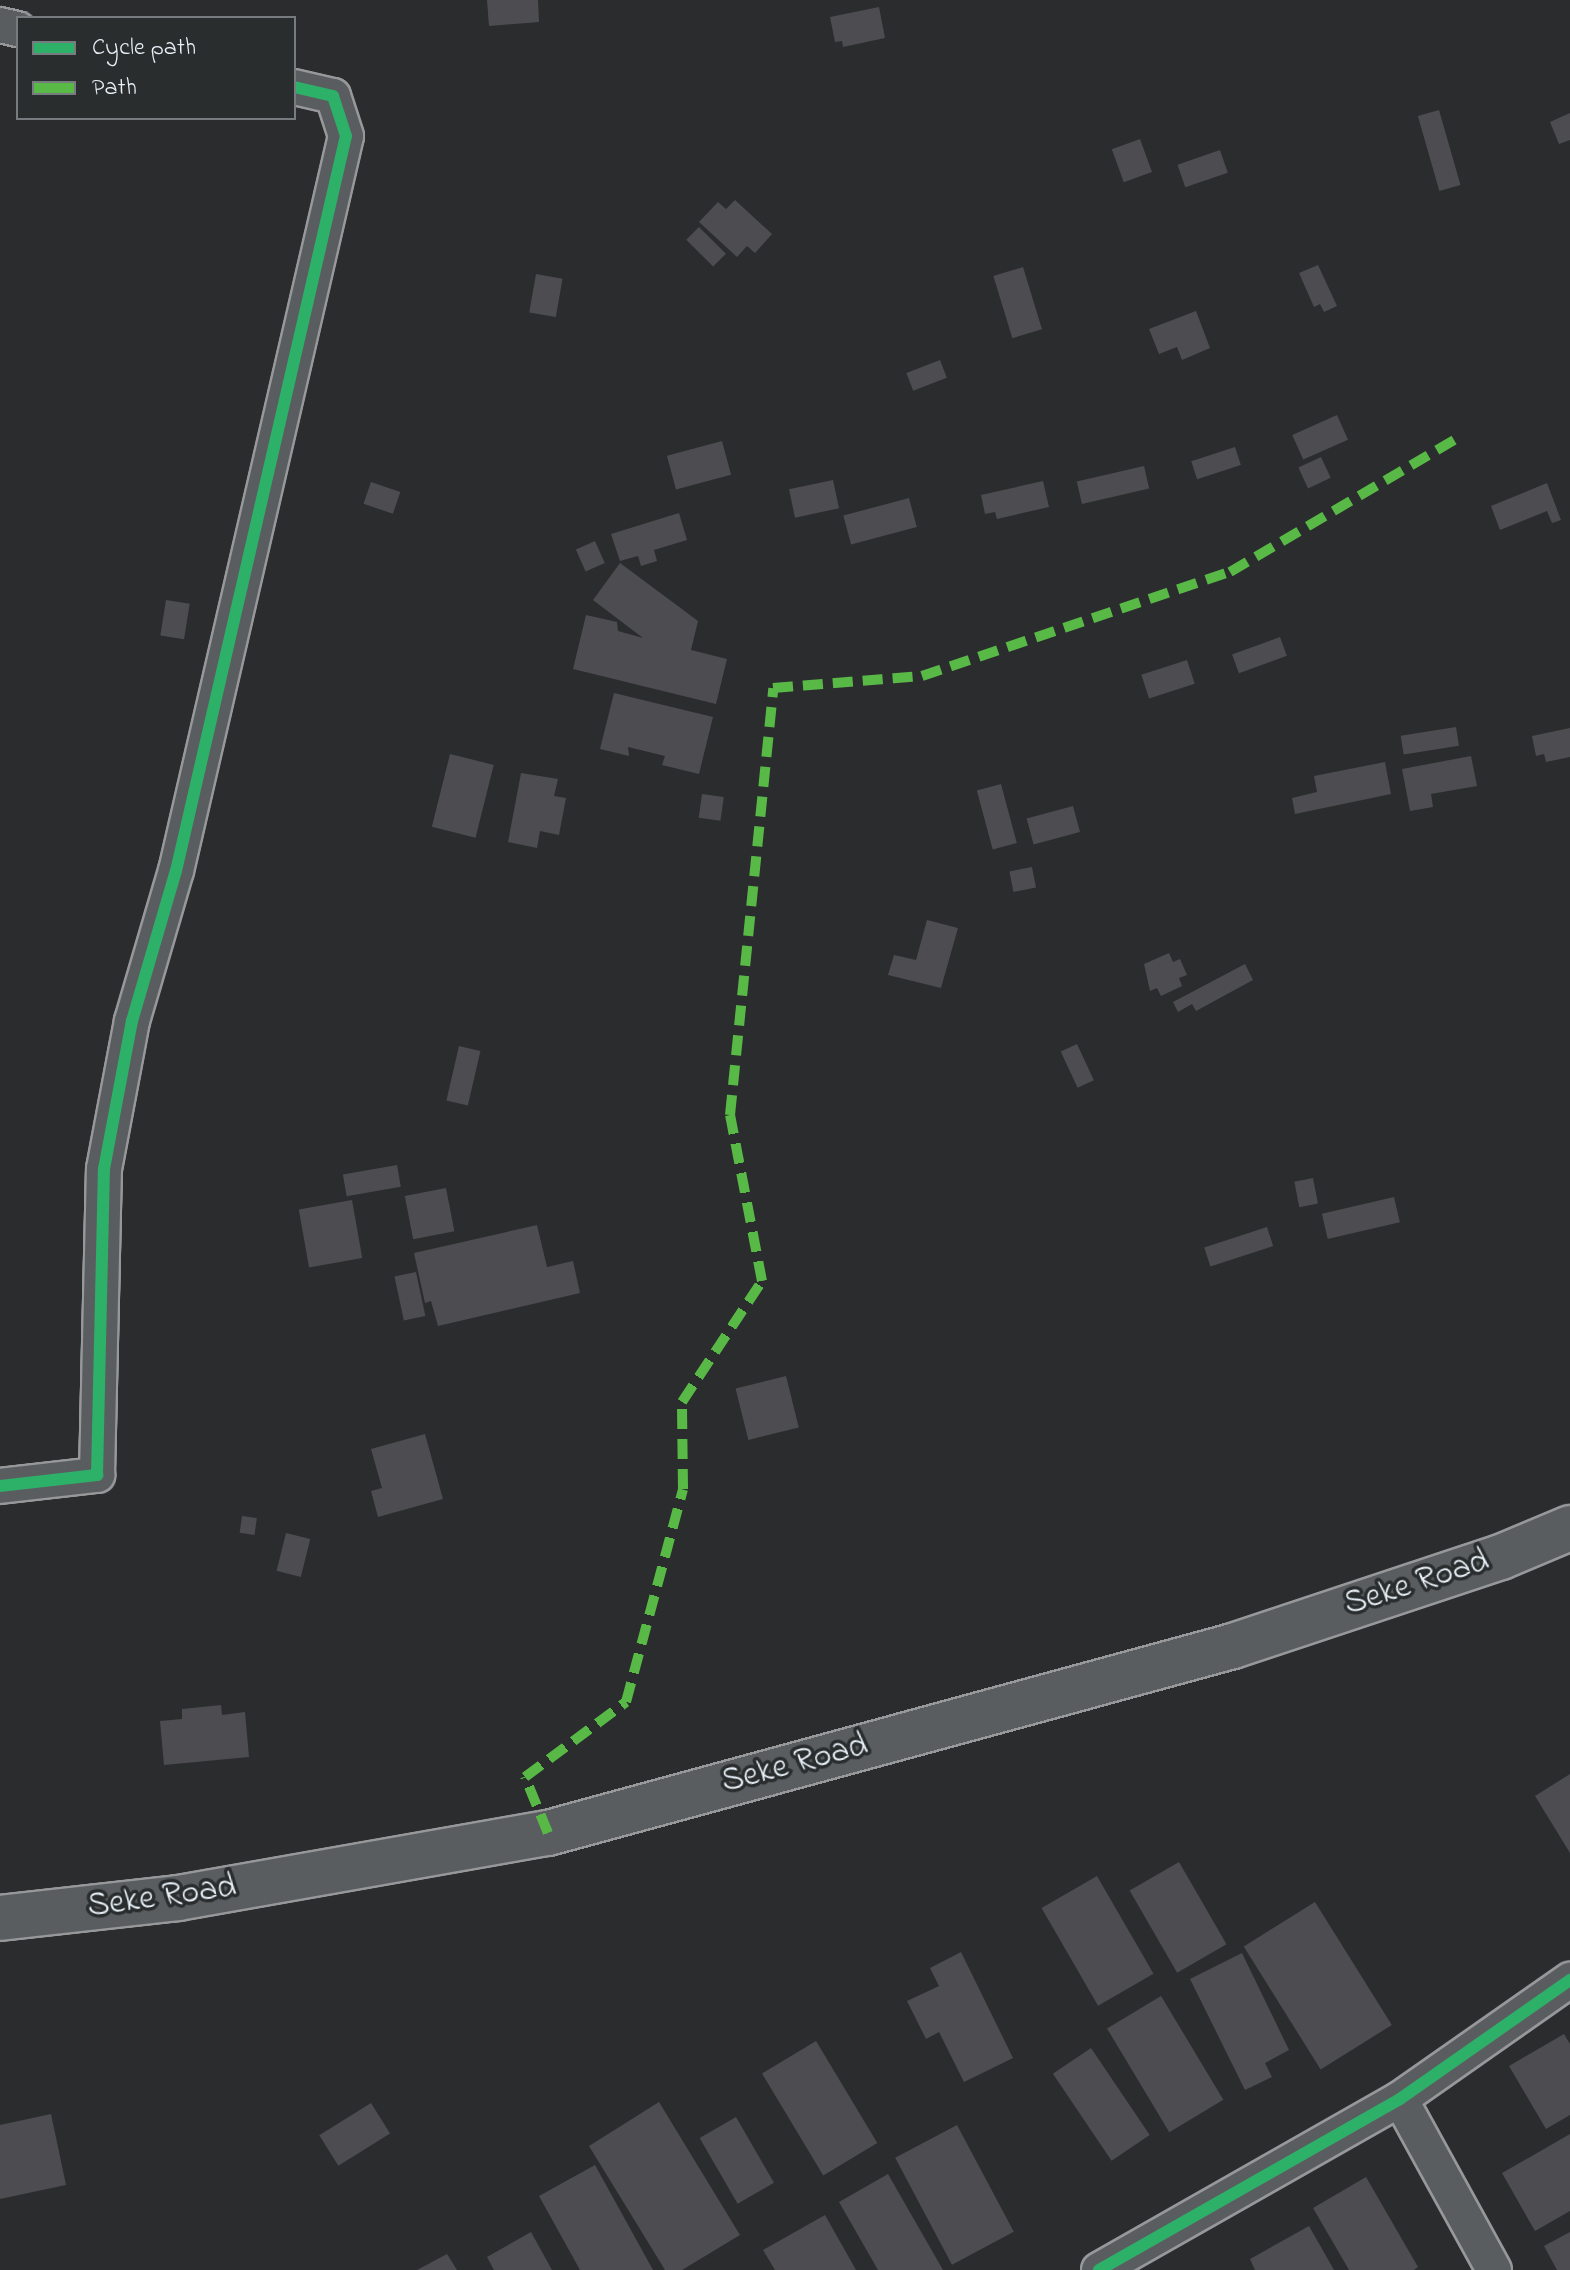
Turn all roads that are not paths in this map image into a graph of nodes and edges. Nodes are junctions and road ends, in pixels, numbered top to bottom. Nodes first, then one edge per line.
1 (296, 87) edge
2 (0, 1486) edge
3 (1570, 1528) edge
4 (0, 1918) edge
5 (1570, 1980) edge
6 (1400, 2099) junction
7 (1099, 2270) edge
8 (1494, 2270) edge

1 - 2 street
3 - 4 main road, Seke Road
5 - 6 street
6 - 7 street
6 - 8 street

